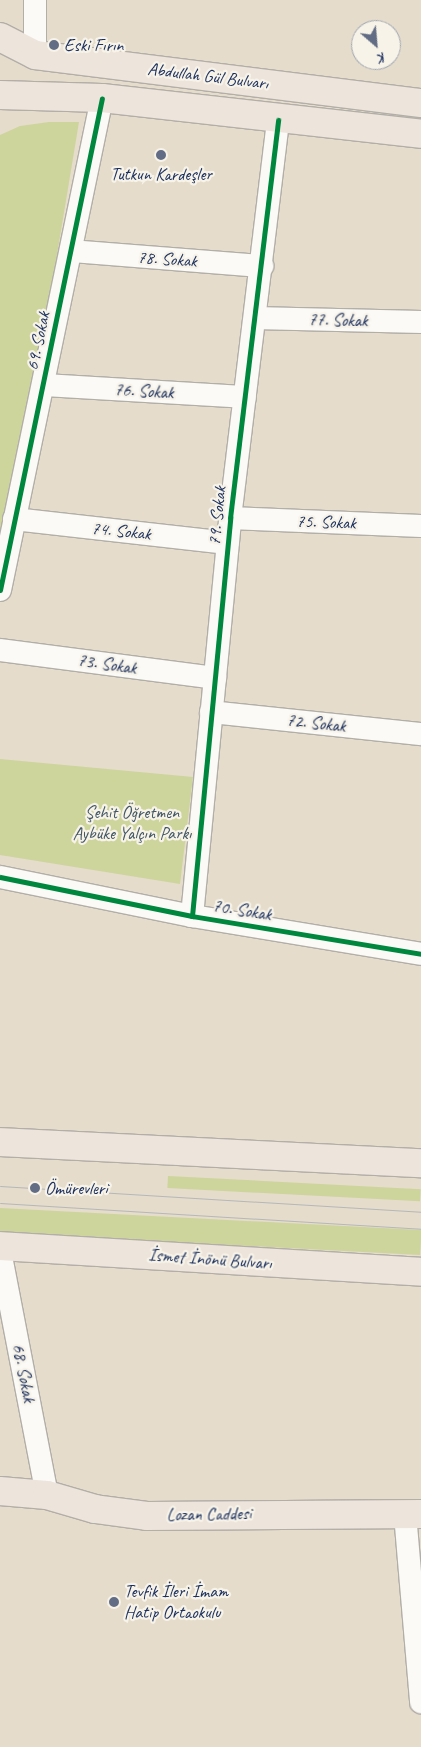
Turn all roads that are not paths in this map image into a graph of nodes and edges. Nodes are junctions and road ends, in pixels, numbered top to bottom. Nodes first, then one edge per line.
1 (35, 0) edge
2 (0, 37) edge
3 (35, 55) junction
4 (0, 96) edge
5 (102, 98) junction
6 (421, 103) edge
7 (278, 120) junction
8 (421, 134) edge
9 (71, 252) junction
10 (262, 266) junction
11 (255, 318) junction
12 (421, 322) edge
13 (43, 385) junction
14 (245, 397) junction
15 (230, 518) junction
16 (14, 519) junction
17 (421, 526) edge
18 (228, 543) junction
19 (0, 590) edge
20 (0, 650) edge
21 (215, 678) junction
22 (212, 712) junction
23 (421, 734) edge
24 (0, 878) edge
25 (192, 916) junction
26 (421, 954) edge
27 (0, 1142) edge
28 (421, 1163) edge
29 (0, 1246) edge
30 (0, 1251) edge
31 (421, 1272) edge
32 (0, 1491) edge
33 (47, 1496) junction
34 (413, 1514) edge
35 (421, 1702) edge

1 - 3 street
2 - 3 main road, Abdullah Gül Bulvarı
3 - 6 main road, Abdullah Gül Bulvarı
4 - 5 main road, Abdullah Gül Bulvarı
5 - 7 main road, Abdullah Gül Bulvarı
5 - 9 street, 69. Sokak
7 - 8 main road, Abdullah Gül Bulvarı
7 - 10 street, 79. Sokak
9 - 10 street, 78. Sokak
9 - 13 street, 69. Sokak
10 - 11 street, 79. Sokak
11 - 12 street, 77. Sokak
11 - 14 street, 79. Sokak
13 - 14 street, 76. Sokak
13 - 16 street, 69. Sokak
14 - 15 street, 79. Sokak
15 - 17 street, 75. Sokak
15 - 18 street, 79. Sokak
16 - 18 street, 74. Sokak
16 - 19 street, 69. Sokak
18 - 21 street, 79. Sokak
20 - 21 street, 73. Sokak
21 - 22 street, 79. Sokak
22 - 23 street, 72. Sokak
22 - 25 street, 79. Sokak
24 - 25 street, 70. Sokak
25 - 26 street, 70. Sokak
27 - 28 main road
29 - 31 main road, İsmet İnönü Bulvarı
30 - 33 street, 68. Sokak
32 - 33 main road, Lozan Caddesi
33 - 34 main road, Lozan Caddesi
34 - 35 street

